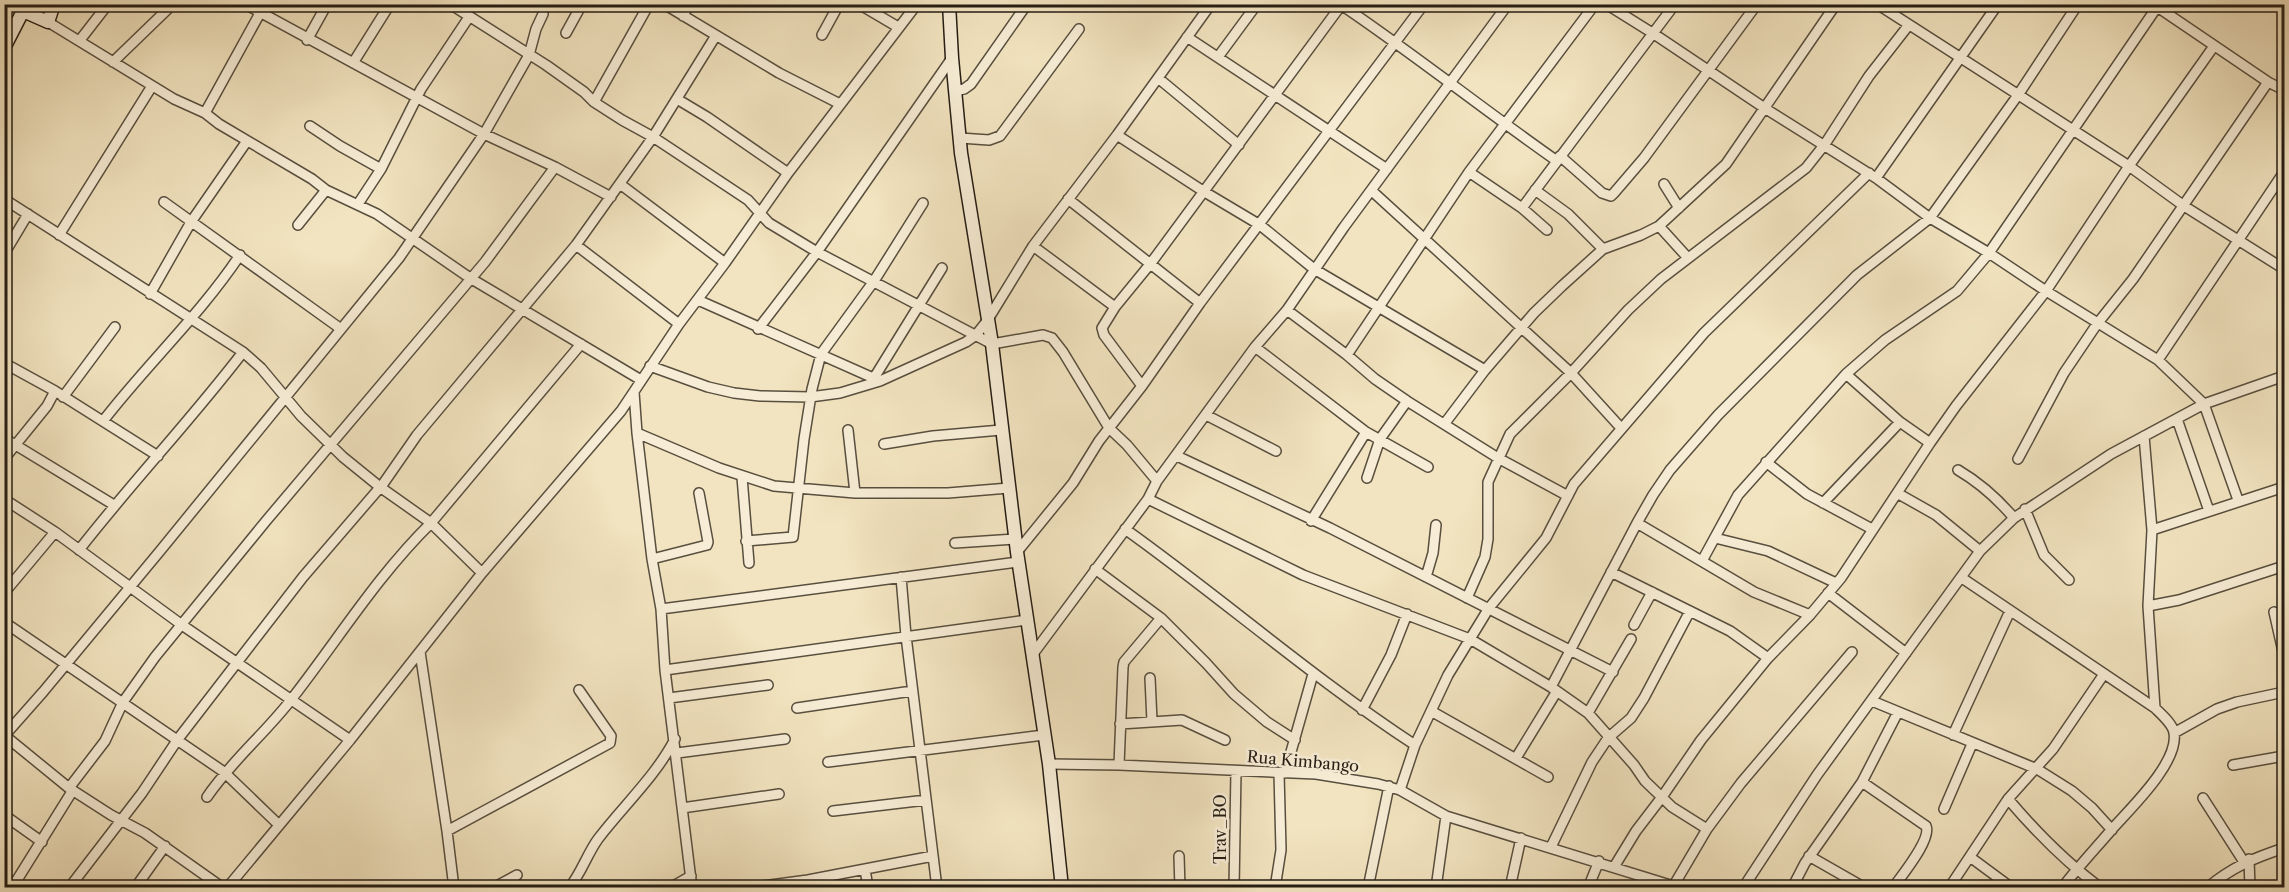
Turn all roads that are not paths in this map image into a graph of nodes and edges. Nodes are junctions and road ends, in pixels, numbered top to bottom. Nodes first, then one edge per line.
1 (12, 4) edge
2 (54, 4) edge
3 (108, 4) edge
4 (172, 4) edge
5 (245, 4) edge
6 (327, 4) edge
7 (390, 4) edge
8 (450, 4) edge
9 (582, 4) edge
10 (649, 4) edge
11 (664, 4) edge
12 (689, 4) edge
13 (839, 4) edge
14 (859, 4) edge
15 (917, 4) edge
16 (949, 4) edge
17 (1027, 4) edge
18 (1211, 4) edge
19 (1257, 4) edge
20 (1424, 4) edge
21 (1508, 4) edge
22 (1595, 4) edge
23 (1606, 4) edge
24 (1675, 4) edge
25 (1757, 4) edge
26 (1836, 4) edge
27 (1877, 4) edge
28 (1998, 4) edge
29 (2078, 4) edge
30 (2275, 4) edge
31 (1341, 5) edge
32 (2155, 6) edge
33 (2284, 8) edge
34 (262, 9) edge
35 (23, 12) junction
36 (543, 15) dead end
37 (683, 16) junction
38 (469, 17) junction
39 (48, 22) junction
40 (1908, 26) junction
41 (898, 27) junction
42 (1079, 29) dead end
43 (566, 33) dead end
44 (1654, 34) junction
45 (822, 35) dead end
46 (715, 37) junction
47 (1186, 37) junction
48 (307, 39) junction
49 (80, 40) junction
50 (1396, 43) junction
51 (2214, 46) junction
52 (4, 48) edge
53 (529, 55) junction
54 (1218, 57) junction
55 (952, 58) junction
56 (1961, 58) junction
57 (113, 62) junction
58 (353, 63) junction
59 (1708, 71) junction
60 (1158, 78) junction
61 (2268, 82) junction
62 (1449, 83) junction
63 (152, 86) junction
64 (2284, 90) edge
65 (955, 91) junction
66 (1275, 95) junction
67 (2018, 95) junction
68 (416, 97) junction
69 (676, 99) junction
70 (594, 102) junction
71 (840, 104) junction
72 (1766, 109) junction
73 (205, 113) junction
74 (1504, 124) junction
75 (310, 126) dead end
76 (2073, 131) junction
77 (1328, 132) junction
78 (484, 134) junction
79 (1117, 135) junction
80 (653, 136) junction
81 (960, 138) junction
82 (247, 141) junction
83 (1825, 144) junction
84 (1239, 145) junction
85 (1559, 159) junction
86 (555, 166) junction
87 (2129, 166) junction
88 (381, 169) junction
89 (1387, 169) junction
90 (1469, 172) junction
91 (2284, 172) edge
92 (788, 173) junction
93 (1873, 175) junction
94 (620, 184) junction
95 (1664, 184) dead end
96 (326, 190) junction
97 (1535, 190) junction
98 (1203, 191) junction
99 (1372, 191) junction
100 (612, 197) junction
101 (4, 199) edge
102 (1068, 199) junction
103 (164, 202) dead end
104 (923, 203) dead end
105 (358, 204) junction
106 (2184, 206) junction
107 (1522, 208) junction
108 (1678, 208) junction
109 (761, 212) junction
110 (28, 214) junction
111 (1930, 218) junction
112 (191, 222) junction
113 (297, 225) dead end
114 (1260, 225) junction
115 (1659, 226) junction
116 (1547, 230) dead end
117 (59, 235) junction
118 (412, 238) junction
119 (1424, 238) junction
120 (2240, 240) junction
121 (576, 245) junction
122 (1033, 246) junction
123 (1603, 249) junction
124 (817, 252) junction
125 (1989, 253) junction
126 (4, 254) edge
127 (240, 255) junction
128 (1688, 258) junction
129 (725, 263) junction
130 (1151, 263) junction
131 (942, 268) dead end
132 (1314, 269) junction
133 (2284, 269) edge
134 (470, 278) junction
135 (874, 281) junction
136 (2046, 291) junction
137 (150, 294) junction
138 (698, 300) junction
139 (1200, 303) junction
140 (919, 305) junction
141 (1115, 307) junction
142 (1377, 307) junction
143 (524, 309) junction
144 (1287, 310) junction
145 (190, 319) junction
146 (987, 321) junction
147 (679, 324) junction
148 (2097, 324) junction
149 (115, 327) dead end
150 (1521, 328) junction
151 (341, 329) junction
152 (758, 329) junction
153 (976, 335) junction
154 (581, 344) junction
155 (992, 344) junction
156 (1255, 347) junction
157 (243, 352) junction
158 (821, 354) junction
159 (1347, 355) junction
160 (2158, 360) junction
161 (4, 363) edge
162 (650, 366) junction
163 (1485, 370) junction
164 (1571, 373) junction
165 (1846, 374) junction
166 (2284, 376) edge
167 (641, 380) junction
168 (877, 380) junction
169 (1142, 386) junction
170 (634, 392) junction
171 (59, 394) junction
172 (284, 397) junction
173 (810, 397) junction
174 (1407, 401) junction
175 (2204, 404) junction
176 (1206, 415) junction
177 (2176, 419) junction
178 (103, 421) junction
179 (1899, 422) junction
180 (1445, 423) junction
181 (1109, 428) junction
182 (1621, 428) junction
183 (848, 430) dead end
184 (1001, 430) junction
185 (1366, 432) junction
186 (637, 433) junction
187 (2144, 436) junction
188 (4, 438) edge
189 (1380, 439) junction
190 (1930, 443) junction
191 (15, 444) junction
192 (884, 444) dead end
193 (330, 445) junction
194 (1276, 451) dead end
195 (158, 456) junction
196 (1177, 456) junction
197 (1498, 458) junction
198 (4, 459) edge
199 (2018, 459) dead end
200 (1766, 462) junction
201 (1428, 467) dead end
202 (1958, 470) dead end
203 (742, 477) junction
204 (1367, 478) dead end
205 (1157, 481) junction
206 (380, 487) junction
207 (2284, 487) edge
208 (1009, 488) junction
209 (798, 490) junction
210 (699, 493) dead end
211 (855, 493) junction
212 (1898, 493) junction
213 (1568, 496) junction
214 (1148, 499) junction
215 (4, 500) edge
216 (2238, 501) junction
217 (1823, 503) junction
218 (114, 505) junction
219 (2025, 508) junction
220 (2209, 511) junction
221 (2014, 518) junction
222 (1311, 521) junction
223 (430, 523) junction
224 (1637, 524) junction
225 (1436, 525) dead end
226 (1125, 529) junction
227 (1872, 529) junction
228 (2152, 530) junction
229 (55, 532) junction
230 (1715, 538) junction
231 (1015, 539) junction
232 (746, 541) junction
233 (955, 543) dead end
234 (79, 550) junction
235 (1980, 551) junction
236 (1018, 557) junction
237 (652, 559) junction
238 (1702, 561) junction
239 (749, 563) dead end
240 (2284, 566) edge
241 (1095, 569) junction
242 (1611, 572) junction
243 (482, 573) junction
244 (901, 577) junction
245 (1426, 577) junction
246 (1962, 578) junction
247 (2069, 580) dead end
248 (1836, 583) junction
249 (129, 587) junction
250 (1652, 592) junction
251 (4, 593) edge
252 (1828, 593) junction
253 (1467, 598) junction
254 (2148, 606) junction
255 (1489, 608) junction
256 (661, 609) junction
257 (1690, 611) junction
258 (2010, 611) junction
259 (2274, 612) dead end
260 (1407, 614) junction
261 (1810, 615) junction
262 (1161, 618) junction
263 (1027, 620) junction
264 (4, 622) edge
265 (182, 625) junction
266 (1634, 625) dead end
267 (906, 636) junction
268 (1470, 639) junction
269 (1631, 639) dead end
270 (1570, 651) junction
271 (420, 652) junction
272 (1852, 652) dead end
273 (1906, 653) junction
274 (1033, 654) junction
275 (2284, 656) edge
276 (1768, 658) junction
277 (238, 661) junction
278 (66, 665) junction
279 (666, 670) junction
280 (1613, 672) junction
281 (1313, 674) junction
282 (2104, 674) junction
283 (1150, 678) dead end
284 (768, 685) dead end
285 (1554, 689) junction
286 (579, 690) dead end
287 (912, 691) junction
288 (2284, 692) edge
289 (292, 698) junction
290 (669, 698) junction
291 (1872, 701) junction
292 (123, 702) junction
293 (797, 708) dead end
294 (2154, 708) junction
295 (1362, 710) junction
296 (1431, 711) junction
297 (1898, 712) junction
298 (1588, 713) junction
299 (1152, 721) junction
300 (1120, 724) junction
301 (2174, 733) junction
302 (5, 735) edge
303 (1044, 735) junction
304 (1953, 735) junction
305 (675, 738) junction
306 (1608, 738) junction
307 (178, 739) junction
308 (785, 739) dead end
309 (350, 740) junction
310 (1225, 740) dead end
311 (1295, 740) junction
312 (1972, 744) junction
313 (1415, 745) junction
314 (920, 750) junction
315 (677, 753) junction
316 (2284, 756) edge
317 (1516, 758) junction
318 (828, 762) dead end
319 (1049, 764) junction
320 (1119, 765) junction
321 (2233, 765) dead end
322 (2037, 770) junction
323 (1236, 771) junction
324 (224, 772) junction
325 (1282, 773) junction
326 (1548, 777) dead end
327 (1862, 782) junction
328 (1389, 786) junction
329 (71, 789) junction
330 (1400, 790) junction
331 (779, 794) dead end
332 (1662, 796) junction
333 (207, 797) dead end
334 (2203, 798) dead end
335 (2008, 799) junction
336 (926, 800) junction
337 (682, 808) junction
338 (1944, 809) dead end
339 (833, 811) dead end
340 (4, 815) edge
341 (1446, 816) junction
342 (121, 820) junction
343 (279, 825) junction
344 (1707, 829) junction
345 (2112, 830) junction
346 (447, 831) junction
347 (1521, 838) junction
348 (42, 842) junction
349 (165, 846) junction
350 (1551, 847) junction
351 (2284, 848) edge
352 (933, 856) junction
353 (1179, 856) dead end
354 (1809, 856) junction
355 (1970, 857) junction
356 (1599, 861) junction
357 (2246, 861) junction
358 (1614, 867) junction
359 (865, 869) junction
360 (2077, 870) junction
361 (517, 875) dead end
362 (691, 876) junction
363 (1677, 886) edge
364 (229, 887) edge
365 (12, 888) edge
366 (69, 888) edge
367 (135, 888) edge
368 (454, 888) edge
369 (493, 888) edge
370 (569, 888) edge
371 (670, 888) edge
372 (692, 888) edge
373 (747, 888) edge
374 (868, 888) edge
375 (937, 888) edge
376 (1062, 888) edge
377 (1179, 888) edge
378 (1234, 888) edge
379 (1275, 888) edge
380 (1368, 888) edge
381 (1436, 888) edge
382 (1510, 888) edge
383 (1588, 888) edge
384 (1743, 888) edge
385 (1792, 888) edge
386 (1864, 888) edge
387 (1893, 888) edge
388 (1949, 888) edge
389 (2012, 888) edge
390 (2062, 888) edge
391 (2101, 888) edge
392 (2207, 888) edge
393 (2250, 888) edge

1 - 35 street
2 - 39 street
3 - 49 street
4 - 57 street
5 - 34 street
6 - 48 street
7 - 58 street
8 - 38 street
9 - 43 street
10 - 70 street
11 - 37 street
12 - 37 street
13 - 45 street
14 - 41 street
15 - 41 street
16 - 55 street
17 - 65 street
18 - 47 street
19 - 54 street
20 - 50 street
21 - 62 street
22 - 74 street
23 - 44 street
24 - 44 street
25 - 59 street
26 - 72 street
27 - 40 street
28 - 56 street
29 - 67 street
30 - 33 street
31 - 50 street
31 - 66 street
32 - 51 street
32 - 76 street
34 - 48 street
34 - 73 street
35 - 39 street
35 - 52 street
36 - 53 street
37 - 46 street
38 - 53 street
38 - 68 street
39 - 49 street
40 - 56 street
40 - 83 street
41 - 71 street
42 - 81 street
44 - 59 street
44 - 85 street
46 - 69 street
46 - 71 street
47 - 54 street
47 - 60 street
48 - 58 street
49 - 57 street
50 - 62 street
50 - 77 street
51 - 61 street
51 - 87 street
53 - 70 street
53 - 78 street
54 - 66 street
55 - 65 street
55 - 124 street
56 - 67 street
56 - 93 street
57 - 63 street
58 - 68 street
59 - 72 street
59 - 85 street
60 - 79 street
60 - 84 street
61 - 64 street
61 - 106 street
62 - 74 street
62 - 89 street
63 - 73 street
63 - 117 street
65 - 81 street
66 - 77 street
66 - 84 street
67 - 76 street
67 - 111 street
68 - 78 street
68 - 88 street
69 - 80 street
69 - 92 street
70 - 80 street
71 - 92 street
72 - 83 street
72 - 108 street
73 - 82 street
74 - 85 street
74 - 90 street
75 - 88 street
76 - 87 street
76 - 125 street
77 - 89 street
77 - 114 street
78 - 86 street
78 - 118 street
79 - 98 street
79 - 102 street
80 - 94 street
80 - 109 street
81 - 146 street
82 - 96 street
82 - 112 street
83 - 93 street
83 - 128 street
84 - 98 street
85 - 97 street
86 - 100 street
86 - 134 street
87 - 106 street
87 - 136 street
88 - 105 street
89 - 99 street
90 - 107 street
90 - 119 street
91 - 120 street
92 - 109 street
93 - 111 street
93 - 182 street
94 - 100 street
94 - 129 street
95 - 108 street
96 - 105 street
96 - 113 street
97 - 107 street
97 - 123 street
98 - 114 street
98 - 130 street
99 - 119 street
99 - 132 street
100 - 121 street
101 - 110 street
102 - 122 street
102 - 130 street
103 - 112 street
104 - 135 street
105 - 118 street
106 - 120 street
106 - 148 street
107 - 116 street
108 - 115 street
109 - 124 street
109 - 129 street
110 - 117 street
110 - 126 street
111 - 125 street
111 - 224 street
112 - 127 street
112 - 137 street
114 - 132 street
114 - 139 street
115 - 123 street
115 - 128 street
117 - 137 street
118 - 134 street
118 - 151 street
119 - 142 street
119 - 150 street
120 - 133 street
120 - 160 street
121 - 143 street
121 - 147 street
122 - 141 street
122 - 146 street
123 - 150 street
124 - 135 street
124 - 152 street
125 - 136 street
125 - 165 street
127 - 145 street
127 - 151 street
128 - 164 street
129 - 138 street
130 - 139 street
130 - 141 street
131 - 140 street
132 - 142 street
132 - 144 street
134 - 143 street
134 - 193 street
135 - 140 street
135 - 158 street
136 - 148 street
136 - 190 street
137 - 145 street
138 - 147 street
138 - 152 street
139 - 169 street
140 - 153 street
140 - 168 street
141 - 169 street
142 - 159 street
142 - 163 street
143 - 154 street
143 - 206 street
144 - 156 street
144 - 159 street
145 - 157 street
145 - 178 street
146 - 153 street
146 - 155 street
147 - 162 street
148 - 160 street
148 - 199 street
149 - 171 street
150 - 163 street
150 - 164 street
151 - 172 street
152 - 158 street
153 - 155 street
153 - 168 street
154 - 167 street
154 - 223 street
155 - 181 street
155 - 184 street
156 - 176 street
156 - 185 street
157 - 172 street
157 - 195 street
158 - 168 street
158 - 173 street
159 - 174 street
160 - 175 street
161 - 171 street
162 - 167 street
162 - 173 street
163 - 180 street
164 - 182 street
164 - 197 street
165 - 179 street
165 - 200 street
166 - 175 street
167 - 170 street
168 - 173 street
169 - 181 street
170 - 186 street
170 - 243 street
171 - 178 street
171 - 191 street
172 - 193 street
172 - 249 street
173 - 209 street
174 - 180 street
174 - 189 street
175 - 177 street
175 - 216 street
176 - 194 street
176 - 196 street
177 - 187 street
177 - 220 street
178 - 195 street
179 - 190 street
179 - 217 street
180 - 197 street
181 - 205 street
181 - 236 street
182 - 213 street
183 - 211 street
184 - 192 street
184 - 208 street
185 - 189 street
185 - 222 street
186 - 203 street
186 - 237 street
187 - 219 street
187 - 228 street
188 - 191 street
189 - 201 street
189 - 204 street
190 - 212 street
191 - 198 street
191 - 218 street
193 - 206 street
193 - 265 street
195 - 218 street
196 - 205 street
196 - 222 street
197 - 213 street
197 - 253 street
200 - 217 street
200 - 230 street
202 - 221 street
203 - 209 street
203 - 232 street
205 - 214 street
206 - 223 street
206 - 277 street
207 - 216 street
208 - 211 street
208 - 231 street
209 - 211 street
209 - 232 street
210 - 237 street
212 - 227 street
212 - 235 street
213 - 255 street
214 - 226 street
214 - 260 street
215 - 229 street
216 - 220 street
217 - 227 street
218 - 234 street
219 - 221 street
219 - 247 street
220 - 228 street
221 - 235 street
222 - 245 street
223 - 243 street
223 - 289 street
224 - 238 street
224 - 242 street
225 - 245 street
226 - 241 street
226 - 281 street
227 - 248 street
228 - 254 street
229 - 234 street
229 - 251 street
230 - 238 street
230 - 248 street
231 - 233 street
231 - 236 street
232 - 239 street
234 - 249 street
235 - 246 street
236 - 244 street
236 - 263 street
237 - 256 street
238 - 261 street
240 - 254 street
241 - 262 street
241 - 274 street
242 - 250 street
242 - 270 street
243 - 271 street
244 - 256 street
244 - 267 street
245 - 253 street
246 - 258 street
246 - 273 street
248 - 252 street
249 - 265 street
249 - 278 street
250 - 257 street
250 - 266 street
252 - 261 street
252 - 273 street
253 - 255 street
254 - 294 street
255 - 268 street
255 - 270 street
256 - 279 street
257 - 276 street
257 - 306 street
258 - 282 street
258 - 304 street
259 - 275 street
260 - 268 street
260 - 295 street
261 - 276 street
262 - 300 street
262 - 311 street
263 - 267 street
263 - 274 street
264 - 278 street
265 - 277 street
265 - 292 street
267 - 279 street
267 - 287 street
268 - 285 street
268 - 296 street
269 - 280 street
270 - 280 street
270 - 285 street
271 - 309 street
271 - 346 street
272 - 344 street
273 - 291 street
274 - 303 street
276 - 332 street
277 - 289 street
277 - 307 street
278 - 292 street
278 - 302 street
279 - 290 street
280 - 298 street
281 - 295 street
281 - 311 street
282 - 294 street
282 - 322 street
283 - 299 street
284 - 290 street
285 - 298 street
285 - 317 street
286 - 346 street
287 - 293 street
287 - 314 street
288 - 301 street
289 - 309 street
289 - 324 street
290 - 305 street
291 - 297 street
291 - 384 street
292 - 307 street
292 - 329 street
294 - 301 street
295 - 313 street
296 - 313 street
296 - 317 street
297 - 304 street
297 - 327 street
298 - 306 street
299 - 300 street
299 - 310 street
300 - 320 street
301 - 345 street
302 - 329 street
303 - 314 street
303 - 319 street
304 - 312 street
305 - 315 street
305 - 370 street
306 - 332 street
306 - 350 street
307 - 324 street
307 - 342 street
308 - 315 street
309 - 343 street
311 - 325 street
312 - 322 street
312 - 338 street
313 - 330 street
314 - 318 street
314 - 336 street
315 - 337 street
316 - 321 street
317 - 326 street
319 - 320 street, Rua Kimbango
319 - 376 street
320 - 323 street, Rua Kimbango
322 - 335 street
322 - 345 street
323 - 325 street, Rua Kimbango
323 - 378 street, Trav_BO
324 - 333 street
324 - 343 street
325 - 328 street, Rua Kimbango
325 - 379 street
327 - 354 street
327 - 387 street
328 - 330 street, Rua Kimbango
328 - 380 street
329 - 342 street
329 - 348 street
330 - 341 street, Rua Kimbango
331 - 337 street
332 - 344 street
332 - 358 street
334 - 357 street
335 - 355 street
335 - 360 street
336 - 339 street
336 - 352 street
337 - 362 street
340 - 348 street
341 - 347 street, Rua Kimbango
341 - 381 street
342 - 349 street
342 - 366 street
343 - 364 street
344 - 363 street
345 - 360 street
346 - 368 street
347 - 350 street, Rua Kimbango
347 - 382 street
348 - 365 street
349 - 364 street
349 - 367 street
350 - 356 street, Rua Kimbango
351 - 357 street
352 - 359 street
352 - 375 street
353 - 377 street
354 - 385 street
354 - 386 street
355 - 388 street
355 - 389 street
356 - 358 street, Rua Kimbango
356 - 383 street
357 - 392 street
357 - 393 street
358 - 363 street, Rua Kimbango
359 - 373 street
359 - 374 street
360 - 390 street
360 - 391 street
361 - 369 street
362 - 371 street
362 - 372 street

